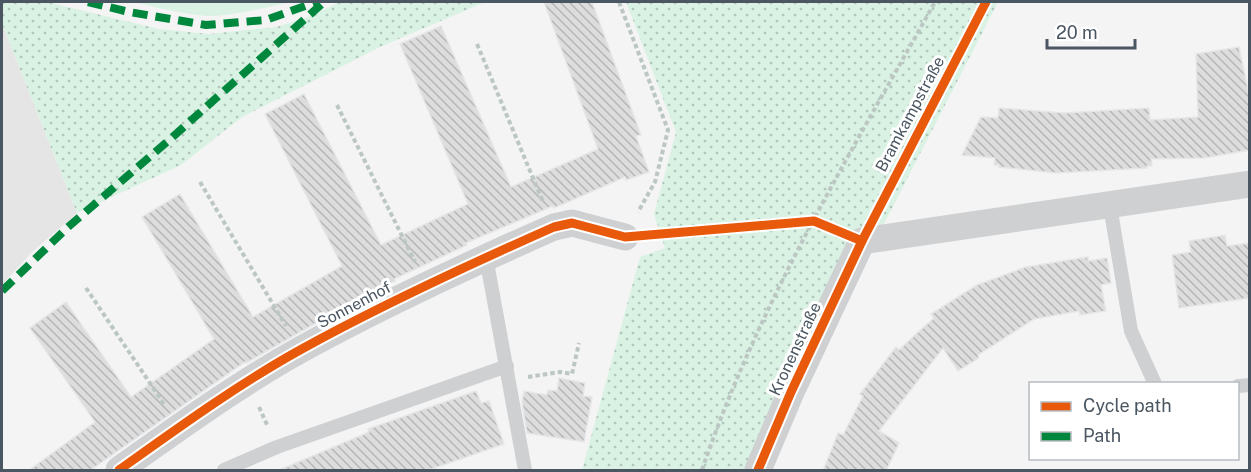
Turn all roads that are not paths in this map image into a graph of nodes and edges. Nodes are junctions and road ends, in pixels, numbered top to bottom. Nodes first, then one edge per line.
1 (1250, 184) edge
2 (1110, 206) junction
3 (625, 237) road end
4 (486, 257) junction
5 (508, 373) junction
6 (1154, 382) edge
7 (119, 471) edge
8 (225, 471) edge
9 (525, 471) edge
10 (758, 471) edge

1 - 2 street
2 - 6 lane
2 - 10 street, Kronenstraße
3 - 4 street, Sonnenhof
4 - 5 lane
4 - 7 street, Sonnenhof
5 - 8 lane
5 - 9 lane

